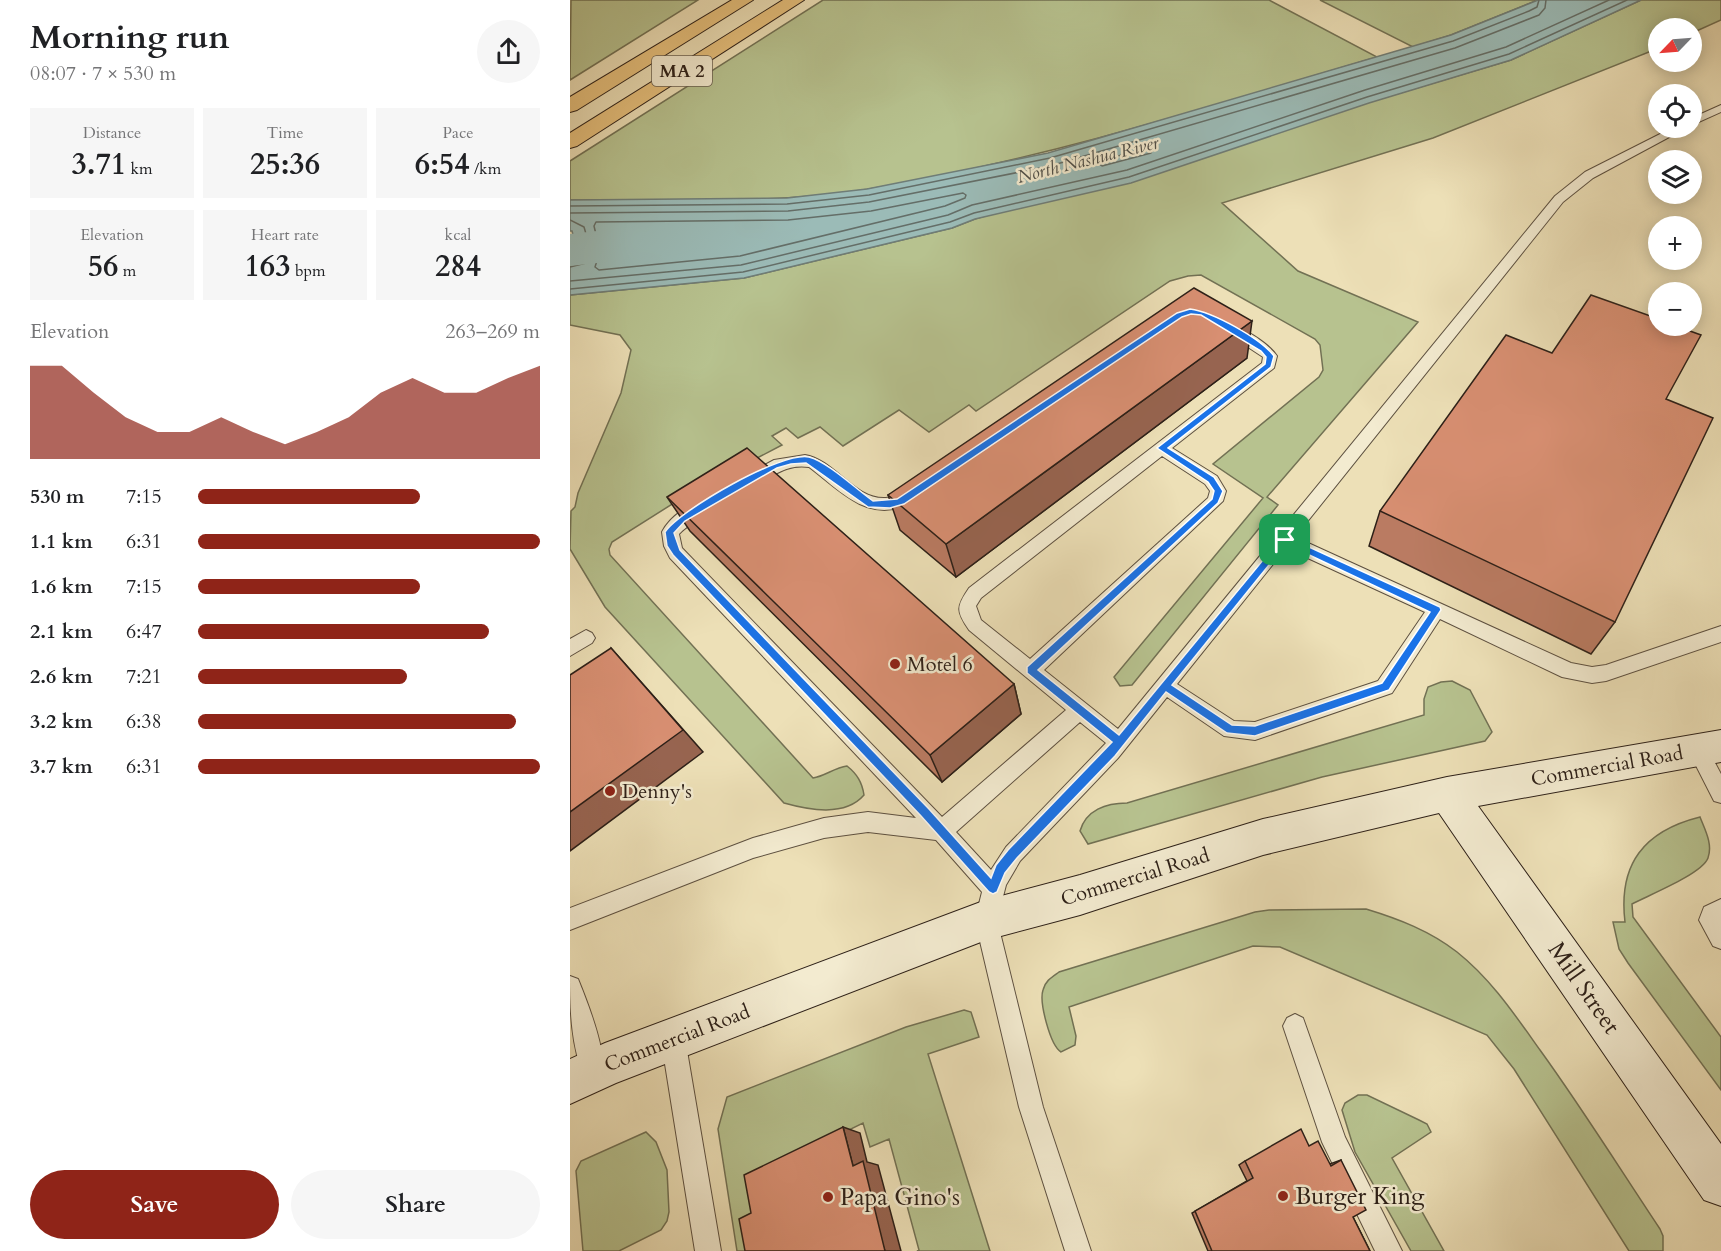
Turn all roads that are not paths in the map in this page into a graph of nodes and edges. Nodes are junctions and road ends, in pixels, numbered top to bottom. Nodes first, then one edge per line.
1 (744, 0) edge
2 (795, 0) edge
3 (570, 106) edge
4 (1721, 108) edge
5 (1702, 117) edge
6 (1661, 138) edge
7 (570, 142) edge
8 (1213, 319) edge
9 (1162, 448) junction
10 (927, 485) edge
11 (1285, 540) junction
12 (1436, 610) junction
13 (1721, 634) edge
14 (586, 638) dead end
15 (570, 648) edge
16 (1030, 670) junction
17 (1165, 686) junction
18 (1080, 710) junction
19 (1119, 742) junction
20 (1709, 748) edge
21 (1447, 794) junction
22 (1721, 794) edge
23 (942, 831) junction
24 (990, 904) junction
25 (1721, 910) edge
26 (570, 919) edge
27 (1721, 938) edge
28 (570, 987) edge
29 (1295, 1026) dead end
30 (673, 1038) junction
31 (582, 1076) edge
32 (1721, 1183) edge
33 (708, 1251) edge
34 (1078, 1251) edge
35 (1389, 1251) edge

1 - 3 highway, MA 2
2 - 7 highway, MA 2
4 - 5 lane
6 - 11 lane
8 - 9 lane
9 - 16 lane
9 - 16 lane
10 - 23 lane
11 - 12 lane
11 - 17 lane
12 - 13 lane
12 - 17 lane
14 - 15 lane
16 - 18 lane
17 - 19 lane
18 - 19 lane
18 - 23 lane
19 - 24 lane
20 - 21 street, Commercial Road
20 - 22 lane
21 - 24 street, Commercial Road
21 - 32 street, Mill Street
23 - 24 lane
23 - 26 lane
24 - 30 street, Commercial Road
24 - 34 lane
25 - 27 lane
28 - 31 lane
29 - 35 lane
30 - 31 street, Commercial Road
30 - 33 lane

